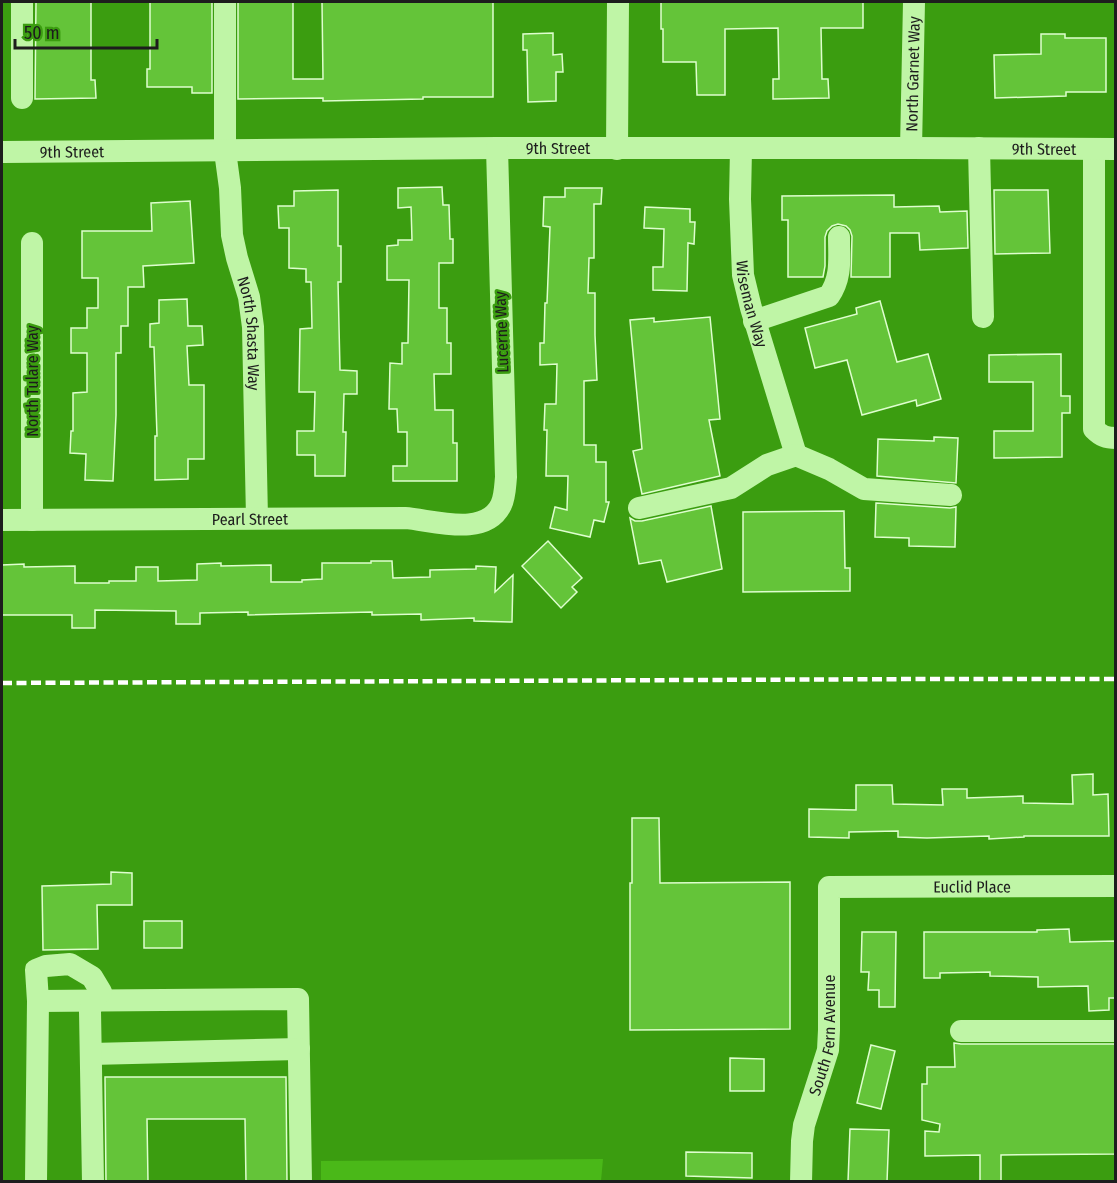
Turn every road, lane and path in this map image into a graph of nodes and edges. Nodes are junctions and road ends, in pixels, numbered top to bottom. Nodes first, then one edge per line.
1 (22, 2) edge
2 (225, 2) edge
3 (618, 2) edge
4 (914, 2) edge
5 (22, 98) dead end
6 (497, 148) junction
7 (741, 148) junction
8 (911, 148) junction
9 (980, 148) junction
10 (617, 149) junction
11 (1105, 149) edge
12 (225, 151) junction
13 (2, 152) edge
14 (839, 237) dead end
15 (32, 243) dead end
16 (983, 317) dead end
17 (754, 321) junction
18 (1116, 438) edge
19 (796, 455) junction
20 (951, 495) dead end
21 (639, 508) dead end
22 (495, 514) joint
23 (257, 518) junction
24 (2, 520) edge
25 (32, 520) junction
26 (1116, 886) edge
27 (829, 887) joint
28 (38, 1001) junction
29 (92, 1002) junction
30 (961, 1031) dead end
31 (1116, 1031) edge
32 (299, 1049) junction
33 (91, 1054) junction
34 (36, 1182) edge
35 (93, 1182) edge
36 (301, 1182) edge
37 (801, 1182) edge

1 - 5 street
2 - 12 street, North Shasta Way
3 - 10 street
4 - 8 street, North Garnet Way
6 - 10 street, 9th Street
6 - 12 street, 9th Street
6 - 22 street, Lucerne Way
7 - 8 street, 9th Street
7 - 10 street, 9th Street
7 - 17 street, Wiseman Way
8 - 9 street, 9th Street
9 - 11 street, 9th Street
9 - 16 street
11 - 18 street
12 - 13 street, 9th Street
12 - 23 street, North Shasta Way
14 - 17 street
15 - 25 street, North Tulare Way
17 - 19 street, Wiseman Way
19 - 20 street
19 - 21 street
22 - 23 street, Pearl Street
23 - 25 street, Pearl Street
24 - 25 street, Pearl Street
26 - 27 street, Euclid Place
27 - 37 street, South Fern Avenue
28 - 29 street
28 - 29 street
28 - 34 street
29 - 32 street
29 - 33 street
30 - 31 street
32 - 33 street
32 - 36 street
33 - 35 street

